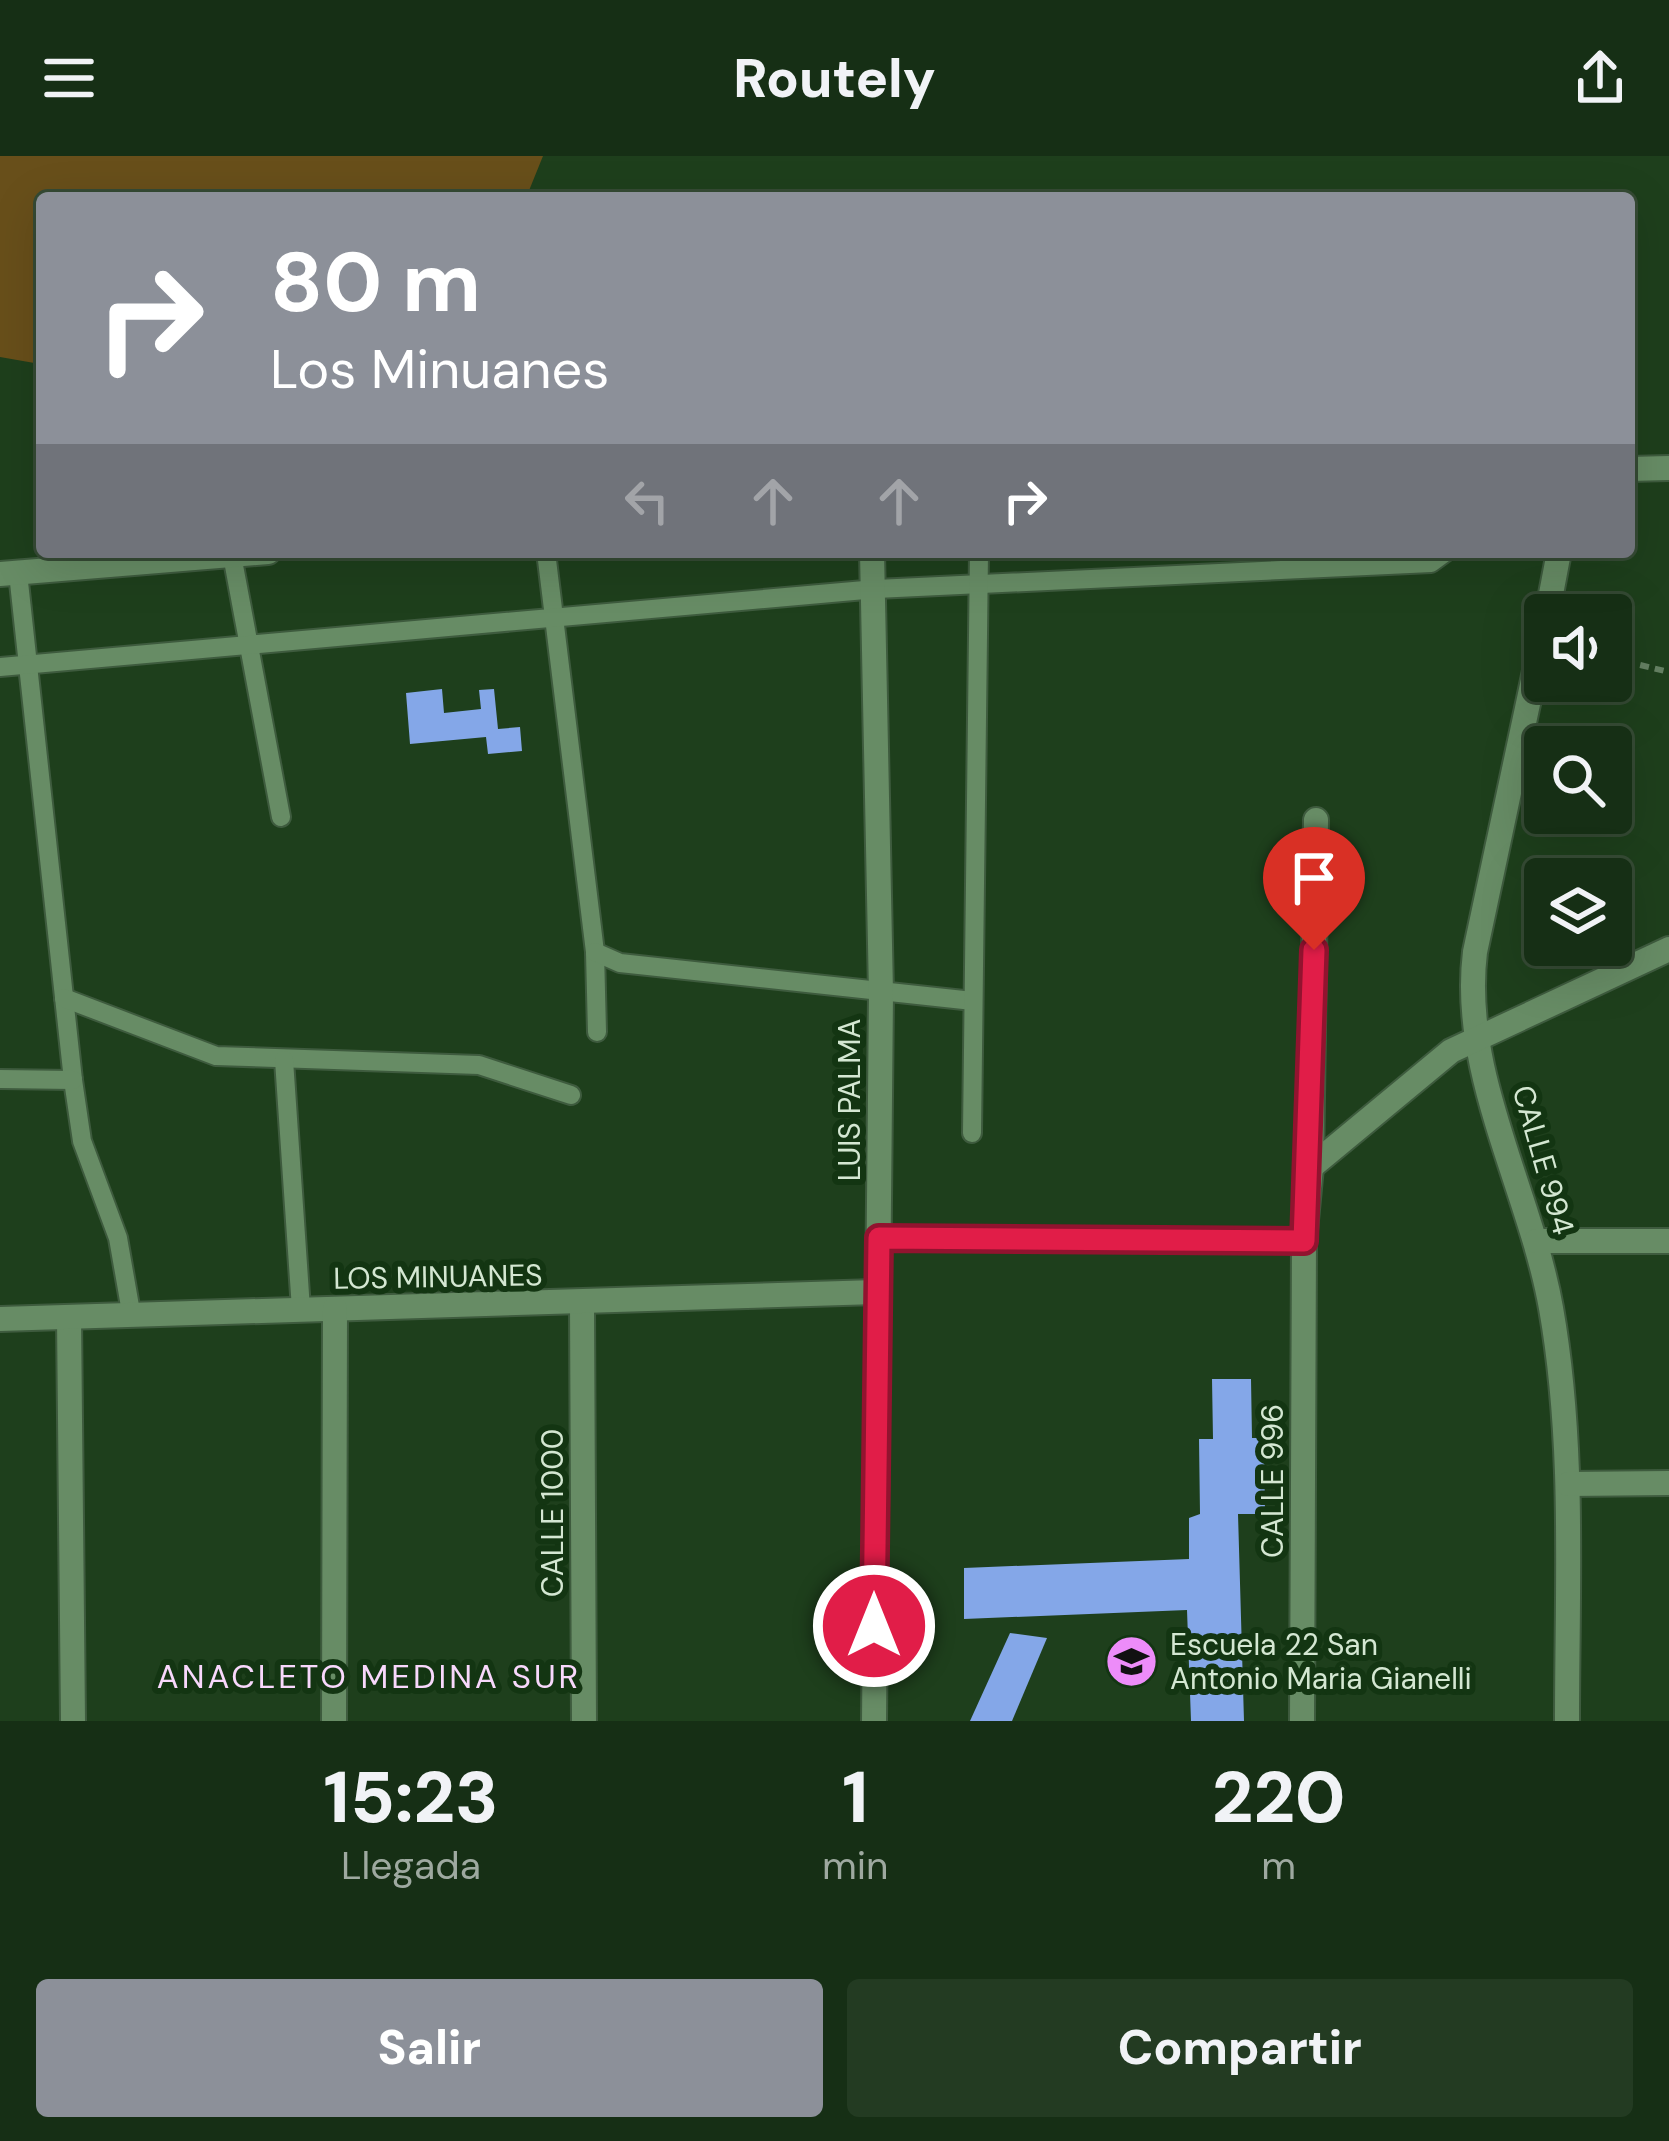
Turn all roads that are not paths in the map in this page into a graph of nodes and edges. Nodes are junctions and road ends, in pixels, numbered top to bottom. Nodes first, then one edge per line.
1 (1669, 468) edge
2 (1635, 470) edge
3 (197, 558) edge
4 (232, 558) edge
5 (547, 558) edge
6 (873, 558) edge
7 (980, 558) edge
8 (1438, 558) edge
9 (1558, 558) edge
10 (9, 574) edge
11 (982, 585) junction
12 (877, 589) junction
13 (1551, 594) edge
14 (552, 619) junction
15 (247, 645) junction
16 (25, 664) junction
17 (0, 667) edge
18 (1528, 702) edge
19 (281, 817) dead end
20 (1316, 820) dead end
21 (1669, 950) edge
22 (595, 952) junction
23 (881, 993) junction
24 (64, 998) junction
25 (973, 1001) junction
26 (597, 1032) dead end
27 (1475, 1037) junction
28 (284, 1060) junction
29 (0, 1079) edge
30 (73, 1080) junction
31 (571, 1095) dead end
32 (972, 1133) dead end
33 (1310, 1167) junction
34 (879, 1238) junction
35 (1304, 1241) junction
36 (1536, 1241) junction
37 (1669, 1241) edge
38 (876, 1292) junction
39 (582, 1305) junction
40 (301, 1309) junction
41 (335, 1309) junction
42 (131, 1312) junction
43 (69, 1317) junction
44 (0, 1319) edge
45 (1669, 1483) edge
46 (1568, 1484) junction
47 (73, 1721) edge
48 (334, 1721) edge
49 (584, 1721) edge
50 (874, 1721) edge
51 (1302, 1721) edge
52 (1567, 1721) edge

1 - 2 street
3 - 10 street
4 - 15 lane
5 - 14 lane
6 - 12 street, LUIS PALMA
7 - 11 lane
8 - 11 lane
9 - 13 street
10 - 16 lane
11 - 12 lane
11 - 25 lane
12 - 14 lane
12 - 23 street, LUIS PALMA
14 - 15 lane
14 - 22 lane
15 - 16 lane
15 - 19 lane
16 - 17 lane
16 - 24 lane
18 - 27 street, CALLE 994
20 - 33 street, CALLE 996
21 - 27 street
22 - 23 lane
22 - 26 lane
23 - 25 lane
23 - 34 street, LUIS PALMA
24 - 28 lane
24 - 30 lane
25 - 32 lane
27 - 33 street
27 - 36 street, CALLE 994
28 - 31 lane
28 - 40 lane
29 - 30 lane
30 - 42 lane
33 - 35 street, CALLE 996
34 - 35 street
34 - 38 street, LUIS PALMA
35 - 51 street, CALLE 996
36 - 37 street
36 - 46 street, CALLE 994
38 - 39 street, LOS MINUANES
38 - 50 street, LUIS PALMA
39 - 41 street, LOS MINUANES
39 - 49 street, CALLE 1000
40 - 41 street, LOS MINUANES
40 - 42 street, LOS MINUANES
41 - 48 street
42 - 43 street, LOS MINUANES
43 - 44 street, LOS MINUANES
43 - 47 street
45 - 46 street
46 - 52 street, CALLE 994

